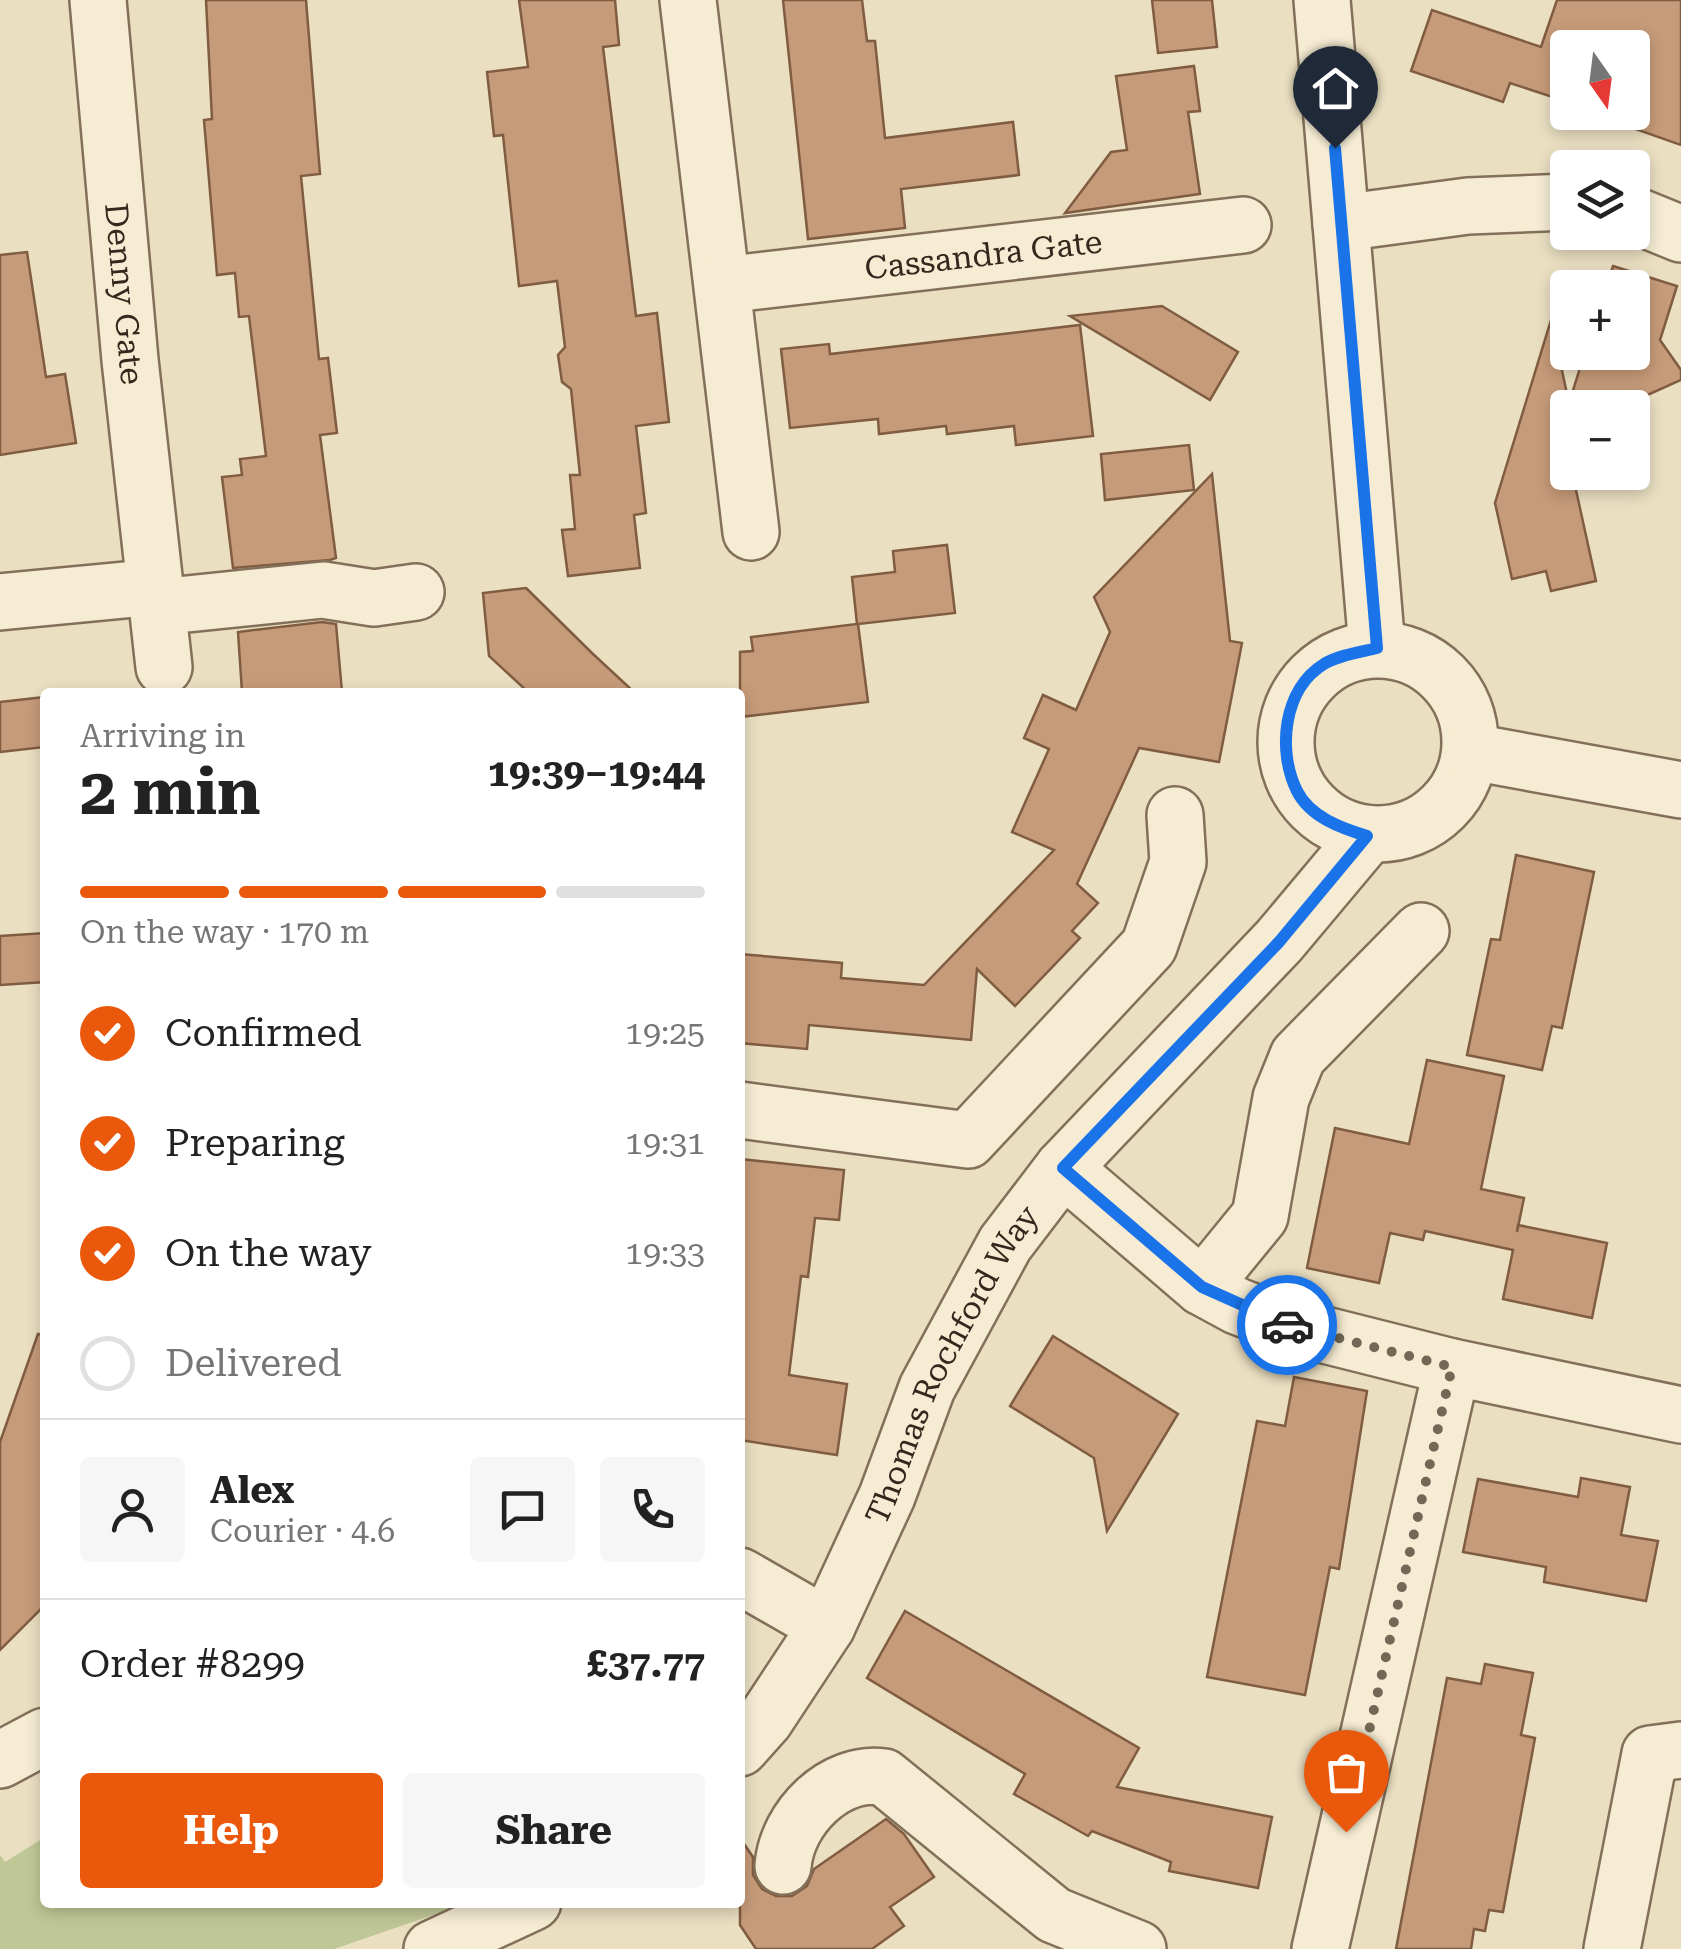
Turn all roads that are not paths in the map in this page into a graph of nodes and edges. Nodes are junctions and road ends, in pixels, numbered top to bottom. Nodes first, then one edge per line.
1 (98, 0) edge
2 (688, 0) edge
3 (1322, 0) edge
4 (1550, 203) edge
5 (1650, 221) edge
6 (1341, 223) junction
7 (1243, 225) dead end
8 (1681, 234) edge
9 (723, 285) junction
10 (751, 532) dead end
11 (416, 592) dead end
12 (157, 597) junction
13 (0, 602) edge
14 (1377, 648) junction
15 (164, 666) dead end
16 (1472, 752) junction
17 (1681, 790) edge
18 (1175, 815) dead end
19 (1367, 836) junction
20 (1421, 931) dead end
21 (745, 1111) edge
22 (1063, 1168) junction
23 (1202, 1287) junction
24 (1452, 1367) junction
25 (1681, 1416) edge
26 (745, 1579) edge
27 (827, 1626) junction
28 (40, 1739) edge
29 (745, 1742) edge
30 (1681, 1750) edge
31 (0, 1760) edge
32 (783, 1866) dead end
33 (514, 1924) edge
34 (432, 1949) edge
35 (1138, 1949) edge
36 (1320, 1949) edge
37 (1612, 1949) edge

1 - 12 street, Denny Gate
2 - 9 street
3 - 6 street
4 - 6 street
5 - 8 street
6 - 14 street
7 - 9 street, Cassandra Gate
9 - 10 street
11 - 12 street
12 - 13 street
12 - 15 street, Denny Gate
14 - 16 street
14 - 19 street
16 - 17 street
16 - 19 street
18 - 21 street
19 - 22 street, Thomas Rochford Way
20 - 23 street
22 - 23 street
22 - 27 street, Thomas Rochford Way
23 - 24 street
24 - 25 street
24 - 36 street
26 - 27 street
27 - 29 street, Thomas Rochford Way
28 - 31 street
30 - 37 street
32 - 35 street
33 - 34 street

